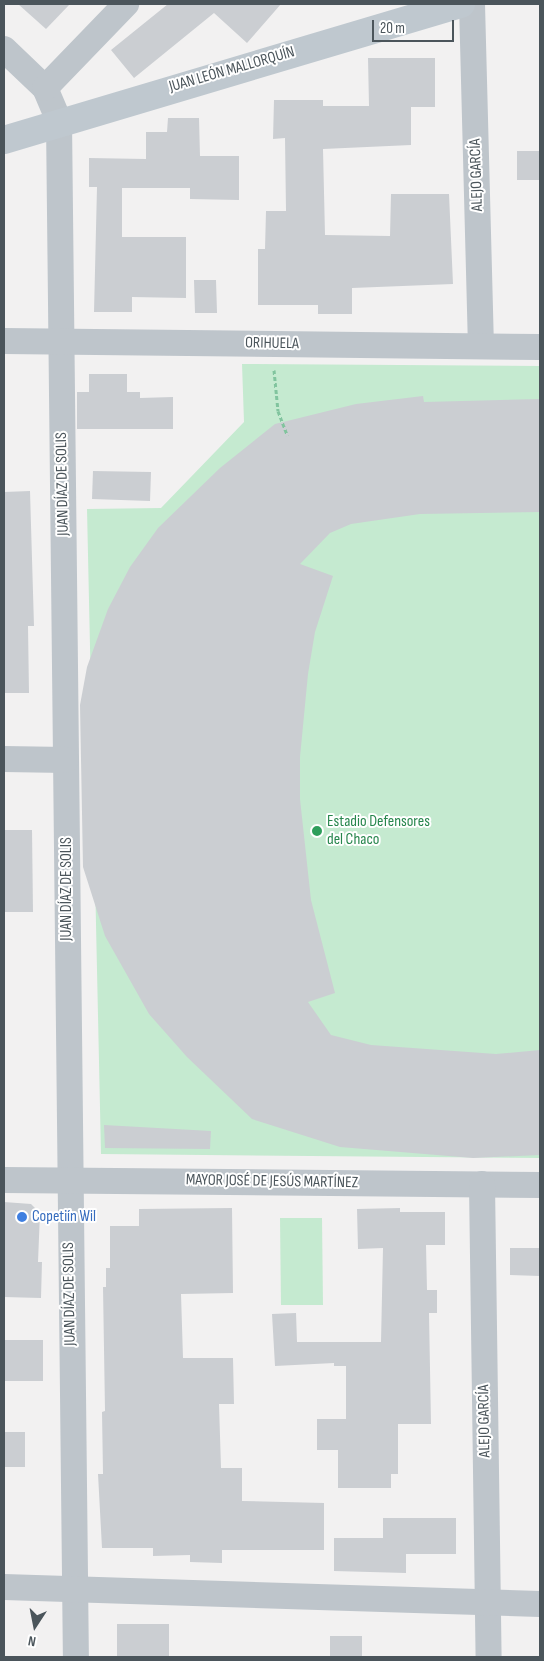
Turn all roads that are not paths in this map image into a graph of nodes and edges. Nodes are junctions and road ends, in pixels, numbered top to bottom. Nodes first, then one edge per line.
1 (126, 4) edge
2 (461, 4) edge
3 (472, 4) edge
4 (4, 49) edge
5 (45, 88) junction
6 (59, 121) junction
7 (4, 140) edge
8 (4, 341) edge
9 (61, 342) junction
10 (481, 346) junction
11 (540, 347) edge
12 (4, 759) edge
13 (66, 760) junction
14 (4, 1180) edge
15 (68, 1180) junction
16 (482, 1184) junction
17 (540, 1185) edge
18 (4, 1587) edge
19 (75, 1588) junction
20 (487, 1603) junction
21 (540, 1604) edge
22 (76, 1657) edge
23 (489, 1657) edge

1 - 5 street
2 - 6 street, JUAN LEÓN MALLORQUÍN
3 - 10 street, ALEJO GARCÍA
4 - 5 street
5 - 6 street
6 - 7 street, JUAN LEÓN MALLORQUÍN
6 - 9 street, JUAN DÍAZ DE SOLIS
8 - 9 street, ORIHUELA
9 - 10 street, ORIHUELA
9 - 13 street, JUAN DÍAZ DE SOLIS
10 - 11 street, ORIHUELA
12 - 13 street
13 - 15 street, JUAN DÍAZ DE SOLIS
14 - 15 street, MAYOR JOSÉ DE JESÚS MARTÍNEZ
15 - 16 street, MAYOR JOSÉ DE JESÚS MARTÍNEZ
15 - 19 street, JUAN DÍAZ DE SOLIS
16 - 17 street, MAYOR JOSÉ DE JESÚS MARTÍNEZ
16 - 20 street, ALEJO GARCÍA
18 - 19 street
19 - 20 street
19 - 22 street, JUAN DÍAZ DE SOLIS
20 - 21 street
20 - 23 street, ALEJO GARCÍA

